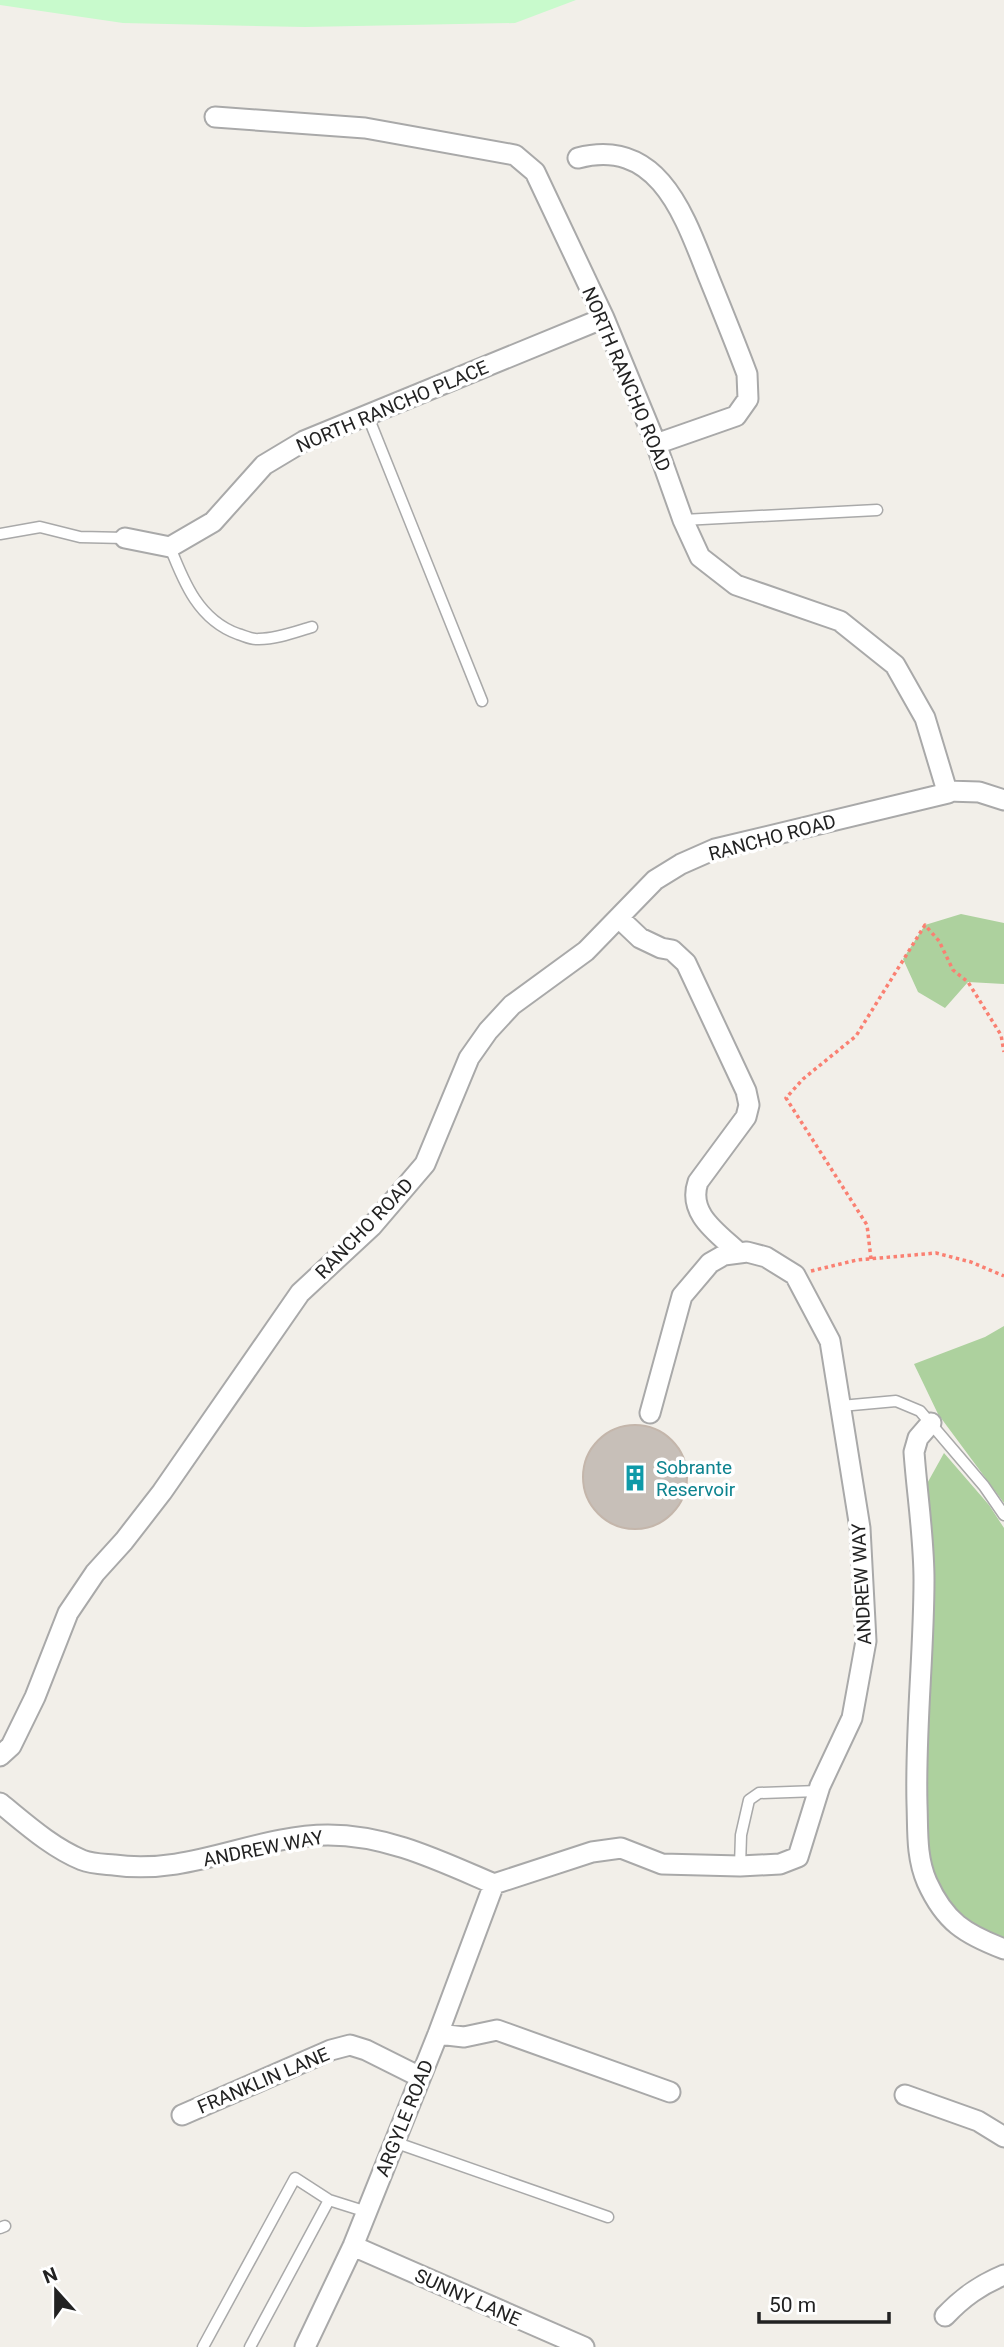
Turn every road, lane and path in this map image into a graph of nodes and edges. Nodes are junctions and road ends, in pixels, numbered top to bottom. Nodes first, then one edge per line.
1 (215, 117) dead end
2 (578, 158) dead end
3 (604, 318) junction
4 (367, 414) junction
5 (656, 444) junction
6 (877, 510) dead end
7 (683, 520) junction
8 (0, 534) edge
9 (125, 538) joint
10 (170, 547) junction
11 (312, 627) dead end
12 (482, 701) dead end
13 (947, 791) junction
14 (1004, 800) edge
15 (620, 919) junction
16 (1004, 1052) edge
17 (739, 1253) junction
18 (871, 1259) junction
19 (795, 1275) junction
20 (1004, 1276) edge
21 (841, 1406) junction
22 (650, 1413) dead end
23 (931, 1423) junction
24 (1004, 1515) edge
25 (0, 1756) edge
26 (818, 1791) junction
27 (0, 1803) edge
28 (740, 1866) junction
29 (494, 1884) junction
30 (1004, 1950) edge
31 (438, 2034) junction
32 (421, 2077) junction
33 (670, 2092) dead end
34 (905, 2095) dead end
35 (182, 2115) dead end
36 (1004, 2137) edge
37 (394, 2142) junction
38 (329, 2200) junction
39 (367, 2213) junction
40 (608, 2217) dead end
41 (353, 2246) junction
42 (1004, 2275) edge
43 (945, 2316) dead end
44 (203, 2347) edge
45 (250, 2347) edge
46 (305, 2347) edge
47 (584, 2347) edge

1 - 3 street, NORTH RANCHO ROAD
2 - 5 street
3 - 4 street, NORTH RANCHO PLACE
3 - 5 street, NORTH RANCHO ROAD
4 - 10 street, NORTH RANCHO PLACE
4 - 12 lane
5 - 7 street, NORTH RANCHO ROAD
6 - 7 lane
7 - 13 street, NORTH RANCHO ROAD
8 - 9 lane
9 - 10 street
10 - 11 lane
13 - 14 street
13 - 15 street, RANCHO ROAD
15 - 17 street
15 - 25 street, RANCHO ROAD
16 - 18 path
17 - 19 street
17 - 22 street
18 - 19 path
18 - 20 path
19 - 21 street, ANDREW WAY
21 - 23 lane
21 - 26 street, ANDREW WAY
23 - 24 lane
23 - 30 street
26 - 28 street, ANDREW WAY
26 - 28 lane
27 - 29 street, ANDREW WAY
28 - 29 street, ANDREW WAY
29 - 31 street, ARGYLE ROAD
31 - 32 street, ARGYLE ROAD
31 - 33 street
32 - 35 street, FRANKLIN LANE
32 - 37 street, ARGYLE ROAD
34 - 36 street
37 - 39 street, ARGYLE ROAD
37 - 40 lane
38 - 39 lane
38 - 44 lane
38 - 45 lane
39 - 41 street, ARGYLE ROAD
41 - 46 street, ARGYLE ROAD
41 - 47 street, SUNNY LANE
42 - 43 street

